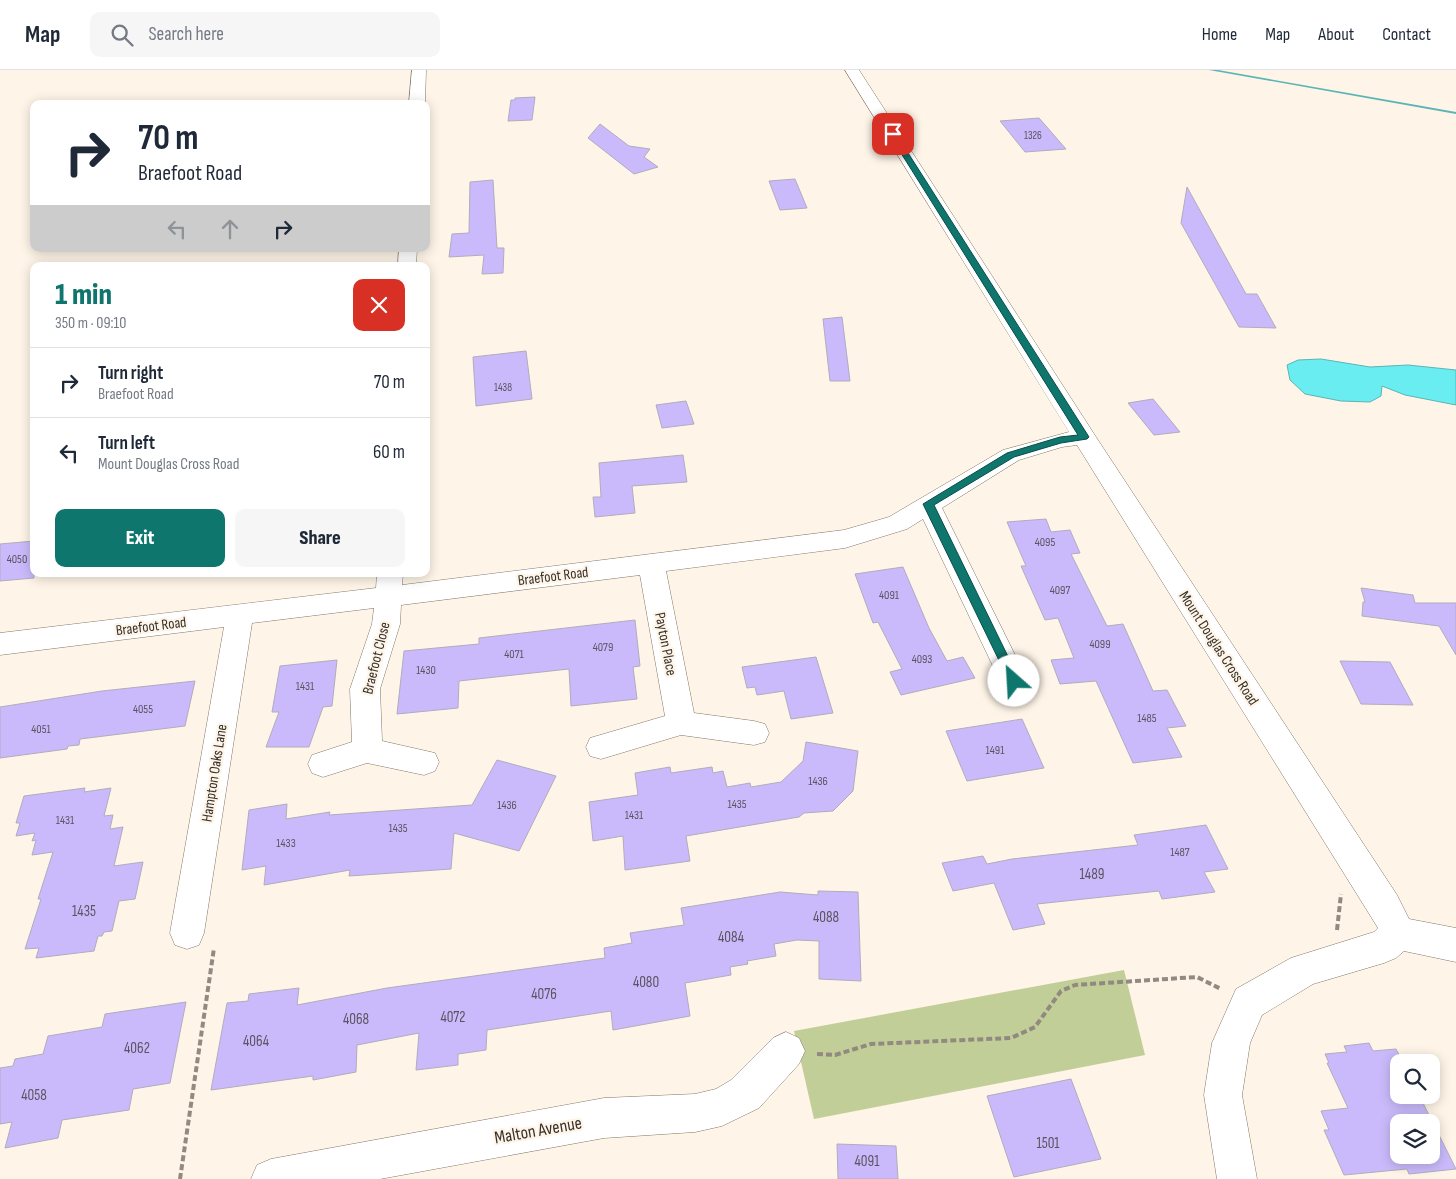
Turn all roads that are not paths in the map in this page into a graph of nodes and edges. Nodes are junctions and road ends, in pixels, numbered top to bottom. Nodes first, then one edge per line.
1 (419, 70) edge
2 (852, 70) edge
3 (417, 100) edge
4 (1084, 437) junction
5 (928, 504) junction
6 (651, 564) junction
7 (389, 585) edge
8 (240, 614) junction
9 (0, 644) edge
10 (1014, 681) dead end
11 (681, 723) junction
12 (754, 734) dead end
13 (601, 747) dead end
14 (367, 750) junction
15 (424, 762) dead end
16 (323, 764) dead end
17 (187, 933) dead end
18 (1398, 933) junction
19 (1456, 945) edge
20 (786, 1051) road end
21 (271, 1179) edge
22 (1237, 1179) edge

1 - 3 street
2 - 4 street, Mount Douglas Cross Road
4 - 5 street, Braefoot Road
4 - 18 street, Mount Douglas Cross Road
5 - 6 street, Braefoot Road
5 - 10 street
6 - 7 street, Braefoot Road
6 - 11 street, Payton Place
7 - 8 street, Braefoot Road
7 - 14 street, Braefoot Close
8 - 9 street, Braefoot Road
8 - 17 street, Hampton Oaks Lane
11 - 12 street
11 - 13 street
14 - 15 street
14 - 16 street
18 - 19 street
18 - 22 street
20 - 21 street, Malton Avenue

